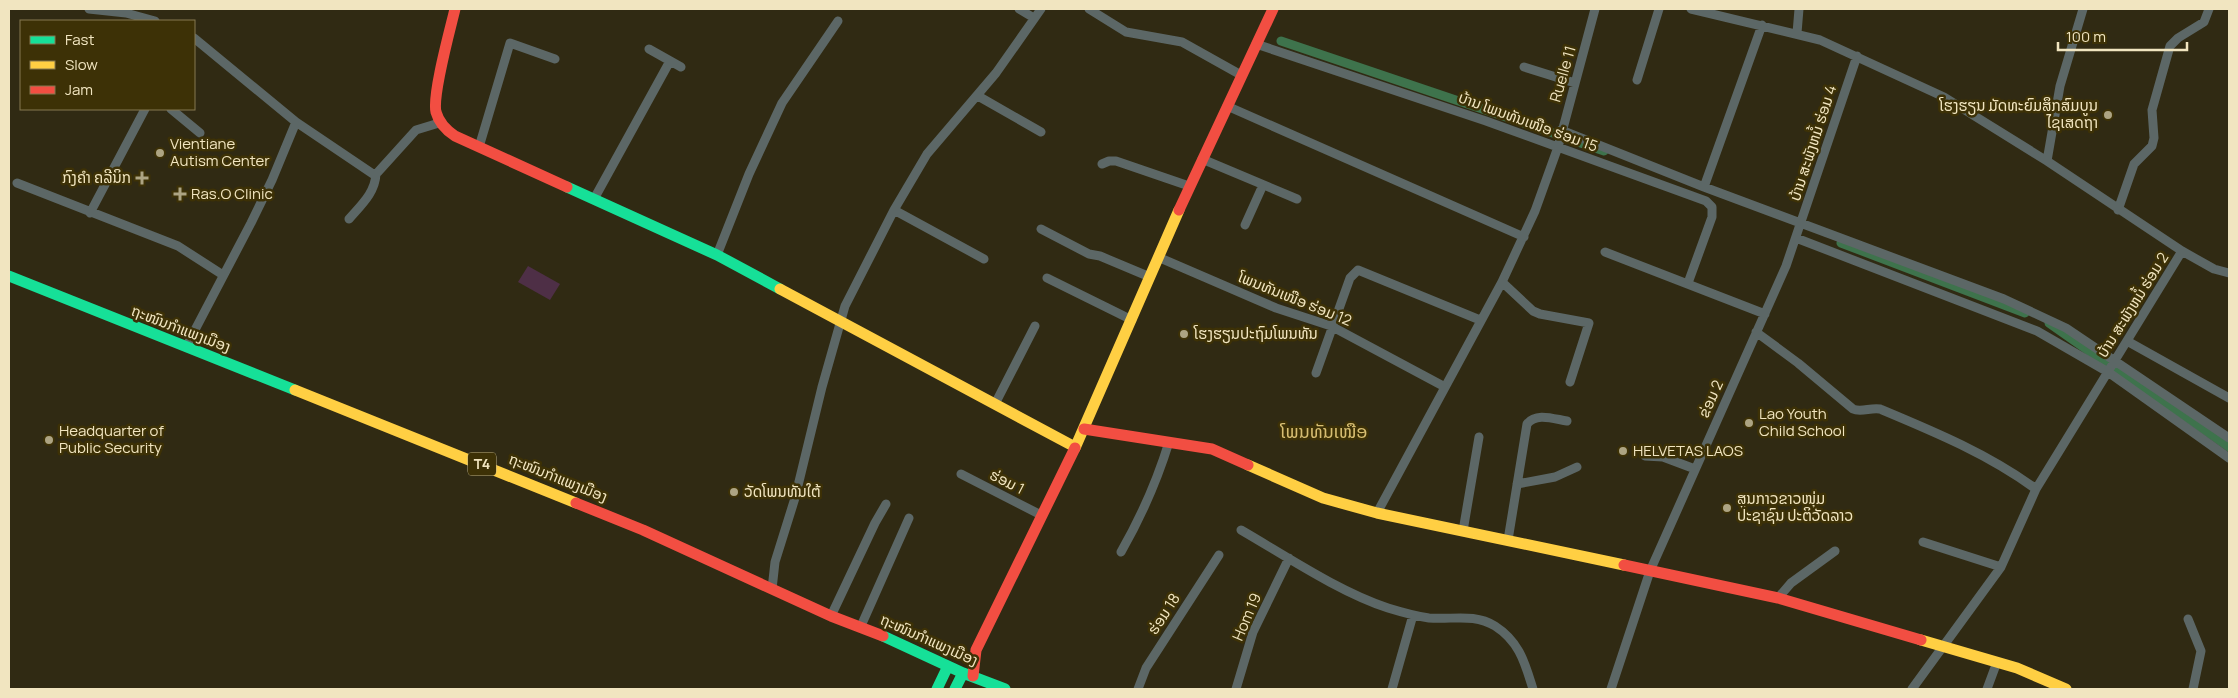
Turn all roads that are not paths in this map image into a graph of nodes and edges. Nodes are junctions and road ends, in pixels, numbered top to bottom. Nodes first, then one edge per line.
1 (89, 9) edge
2 (455, 9) edge
3 (1018, 9) edge
4 (1041, 9) edge
5 (1088, 9) edge
6 (1273, 9) edge
7 (1595, 9) edge
8 (1659, 9) edge
9 (1691, 9) edge
10 (1800, 9) edge
11 (2084, 9) edge
12 (2210, 9) edge
13 (1034, 18) junction
14 (151, 20) edge
15 (838, 21) dead end
16 (1762, 25) junction
17 (1797, 33) junction
18 (195, 39) edge
19 (1256, 44) junction
20 (649, 49) dead end
21 (1857, 56) junction
22 (555, 59) dead end
23 (670, 61) junction
24 (681, 67) dead end
25 (1524, 67) dead end
26 (1241, 75) junction
27 (1637, 80) dead end
28 (1575, 83) junction
29 (978, 96) junction
30 (1227, 106) junction
31 (144, 110) edge
32 (172, 110) edge
33 (296, 122) junction
34 (439, 123) junction
35 (1561, 130) junction
36 (1041, 132) dead end
37 (200, 133) dead end
38 (1558, 147) junction
39 (479, 148) junction
40 (1202, 159) junction
41 (2047, 161) junction
42 (1102, 164) dead end
43 (376, 174) junction
44 (17, 183) dead end
45 (1263, 184) junction
46 (1189, 186) junction
47 (1704, 187) junction
48 (594, 199) junction
49 (1297, 199) dead end
50 (894, 210) junction
51 (2118, 210) junction
52 (90, 213) junction
53 (349, 219) dead end
54 (1802, 222) junction
55 (1245, 225) dead end
56 (1041, 229) dead end
57 (1524, 237) junction
58 (1796, 238) junction
59 (1605, 252) dead end
60 (2182, 252) junction
61 (717, 255) junction
62 (1158, 257) junction
63 (984, 259) dead end
64 (2229, 274) edge
65 (223, 275) junction
66 (9, 276) edge
67 (1150, 277) junction
68 (1046, 278) dead end
69 (1502, 282) junction
70 (1688, 283) junction
71 (1765, 314) junction
72 (1132, 320) junction
73 (1480, 320) junction
74 (840, 321) junction
75 (1035, 326) dead end
76 (1331, 326) junction
77 (1756, 332) junction
78 (2127, 341) junction
79 (186, 347) junction
80 (2115, 361) junction
81 (2108, 372) junction
82 (1316, 373) dead end
83 (1570, 382) dead end
84 (1445, 387) junction
85 (2229, 398) edge
86 (995, 404) junction
87 (1567, 421) dead end
88 (1084, 429) junction
89 (1479, 437) dead end
90 (2229, 438) edge
91 (1169, 442) junction
92 (1075, 447) junction
93 (1645, 456) dead end
94 (2229, 458) edge
95 (1577, 468) dead end
96 (1695, 469) junction
97 (961, 474) dead end
98 (1517, 484) junction
99 (2036, 490) junction
100 (886, 504) dead end
101 (1378, 513) junction
102 (1041, 515) junction
103 (909, 518) dead end
104 (1241, 530) dead end
105 (1463, 531) junction
106 (1508, 540) junction
107 (1923, 542) dead end
108 (1835, 551) dead end
109 (1121, 552) dead end
110 (1218, 555) dead end
111 (1289, 558) junction
112 (2001, 567) junction
113 (1650, 570) junction
114 (772, 589) junction
115 (1778, 598) junction
116 (1413, 615) junction
117 (831, 616) junction
118 (2188, 619) dead end
119 (861, 626) junction
120 (1945, 647) junction
121 (1997, 662) junction
122 (948, 666) junction
123 (968, 675) junction
124 (937, 689) edge
125 (955, 689) edge
126 (1005, 689) edge
127 (1138, 689) edge
128 (1236, 689) edge
129 (1392, 689) edge
130 (1533, 689) edge
131 (1611, 689) edge
132 (1912, 689) edge
133 (1987, 689) edge
134 (2066, 689) edge
135 (2193, 689) edge

1 - 14 street
2 - 34 street
3 - 13 street
4 - 13 street
5 - 26 street
6 - 19 street
7 - 28 street, Ruelle 11
8 - 27 street
9 - 16 street
10 - 17 street
11 - 41 street
12 - 51 street
13 - 29 street
15 - 61 street
16 - 17 street
16 - 47 street
17 - 21 street
18 - 33 street
19 - 26 street
19 - 38 street, ບ້ານ ໂພນທັນເໜືອ ຮ່ອມ 15
20 - 23 street
21 - 41 street
21 - 54 street, ບ້ານ ສະພັງຫມໍ້ ຮ່ອມ 4
22 - 39 street
23 - 24 street
23 - 48 street
25 - 28 street
26 - 30 street
28 - 35 street, Ruelle 11
29 - 36 street
29 - 50 street
30 - 40 street
30 - 57 street
31 - 52 street
32 - 37 street
33 - 43 street
33 - 65 street
34 - 39 street
34 - 43 street
35 - 38 street, Ruelle 11
35 - 47 street
38 - 57 street, Ruelle 11
38 - 70 street, ບ້ານ ໂພນທັນເໜືອ ຮ່ອມ 15
39 - 48 street
40 - 45 street
40 - 46 street
41 - 51 street
42 - 46 street
43 - 53 street
44 - 52 street
45 - 49 street
45 - 55 street
46 - 62 street
47 - 54 street
48 - 61 street
50 - 63 street
50 - 74 street
51 - 60 street
52 - 65 street
54 - 58 street, ບ້ານ ສະພັງຫມໍ້ ຮ່ອມ 4
54 - 80 street
56 - 67 street
57 - 69 street, Ruelle 11
58 - 71 street, ຂ່ອມ 2
58 - 81 street
59 - 70 street
60 - 64 street
60 - 78 street, ບ້ານ ສະພັງຫມໍ້ ຮ່ອມ 2
61 - 74 street
62 - 67 street
62 - 76 street, ໂພນທັນເໜືອ ຮ່ອມ 12
65 - 79 street
66 - 79 street, ຖະໜົນກຳແພງເມືອງ / T4
67 - 72 street
68 - 72 street
69 - 73 street, Ruelle 11
69 - 83 street
70 - 71 street
71 - 77 street, ຂ່ອມ 2
72 - 88 street
73 - 76 street
73 - 84 street, Ruelle 11
74 - 86 street
74 - 114 street
75 - 86 street
76 - 82 street
76 - 84 street, ໂພນທັນເໜືອ ຮ່ອມ 12
77 - 96 street, ຂ່ອມ 2
77 - 99 street
78 - 80 street, ບ້ານ ສະພັງຫມໍ້ ຮ່ອມ 2
78 - 85 street
79 - 114 street, ຖະໜົນກຳແພງເມືອງ / T4
80 - 81 street, ບ້ານ ສະພັງຫມໍ້ ຮ່ອມ 2
80 - 90 street
81 - 94 street
81 - 99 street, ບ້ານ ສະພັງຫມໍ້ ຮ່ອມ 2
84 - 101 street, Ruelle 11
86 - 92 street
87 - 98 street
88 - 91 street
88 - 92 street
89 - 105 street
91 - 101 street
91 - 109 street
92 - 102 street
93 - 96 street
95 - 98 street
96 - 113 street, ຂ່ອມ 2
97 - 102 street, ຮ່ອມ 1
98 - 106 street
99 - 112 street, ບ້ານ ສະພັງຫມໍ້ ຮ່ອມ 2
100 - 117 street
101 - 105 street
102 - 123 street
103 - 119 street
104 - 111 street
105 - 106 street
106 - 113 street
107 - 112 street
108 - 115 street
110 - 127 street, ຮ່ອມ 18
111 - 116 street
111 - 128 street, Hom 19
112 - 120 street, ບ້ານ ສະພັງຫມໍ້ ຮ່ອມ 2
113 - 115 street
113 - 131 street, ຂ່ອມ 2
114 - 117 street, ຖະໜົນກຳແພງເມືອງ / T4
115 - 120 street
116 - 129 street
116 - 130 street
117 - 119 street, ຖະໜົນກຳແພງເມືອງ / T4
118 - 135 street
119 - 122 street, ຖະໜົນກຳແພງເມືອງ / T4
120 - 121 street
120 - 132 street, ບ້ານ ສະພັງຫມໍ້ ຮ່ອມ 2
121 - 133 street
121 - 134 street
122 - 123 street, ຖະໜົນກຳແພງເມືອງ / T4
122 - 124 street
123 - 125 street
123 - 126 street, ຖະໜົນກຳແພງເມືອງ / T4

